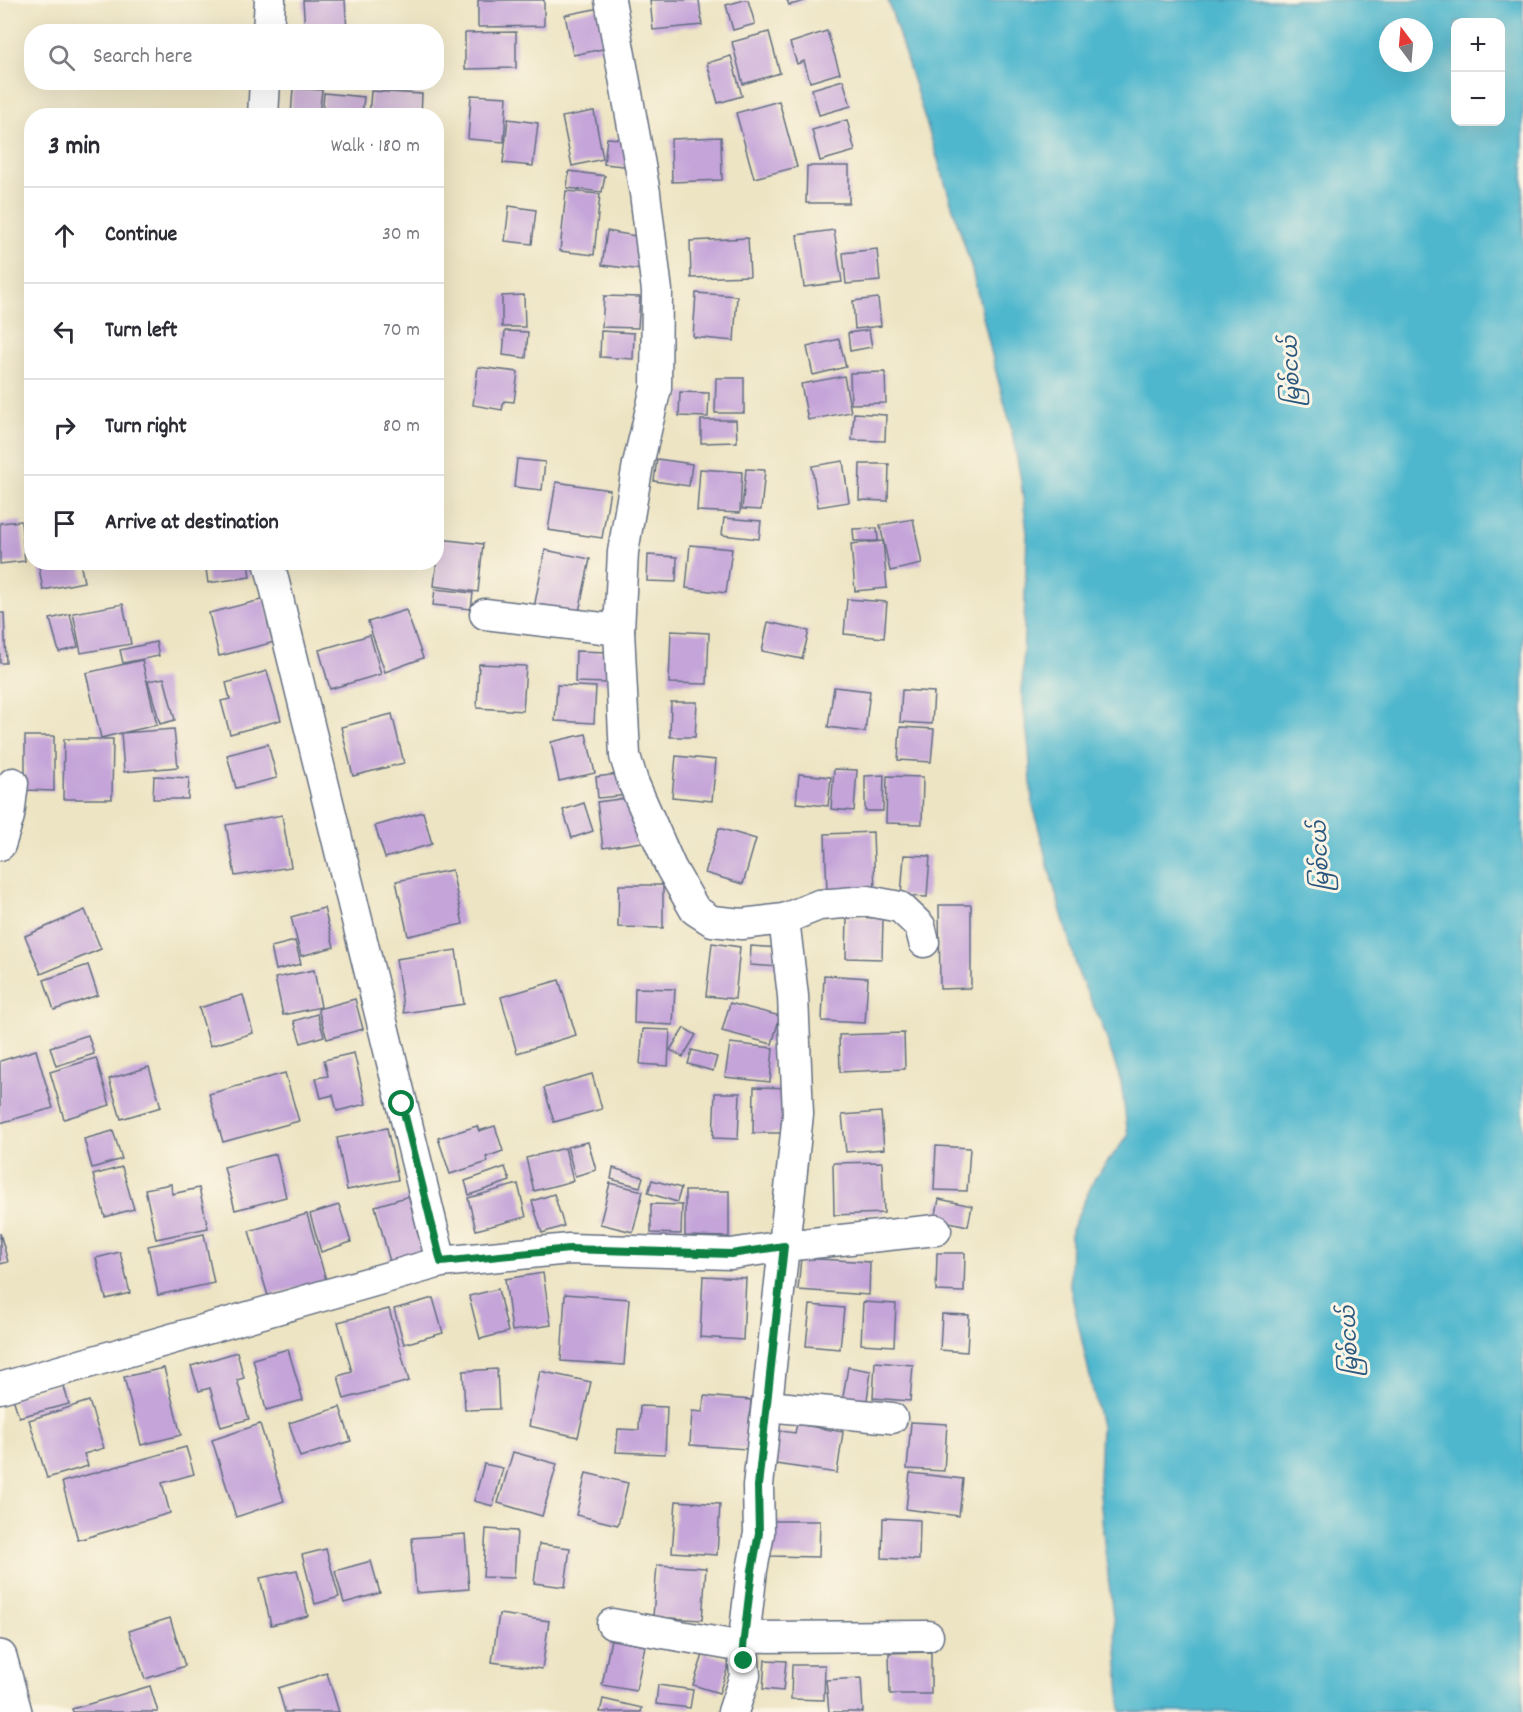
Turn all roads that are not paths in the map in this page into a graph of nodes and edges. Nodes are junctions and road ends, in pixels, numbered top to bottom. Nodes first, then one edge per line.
1 (270, 0) edge
2 (610, 0) edge
3 (268, 24) edge
4 (265, 90) edge
5 (263, 108) edge
6 (271, 570) edge
7 (485, 614) dead end
8 (619, 630) junction
9 (13, 783) dead end
10 (0, 845) edge
11 (784, 919) junction
12 (924, 942) dead end
13 (936, 1230) dead end
14 (784, 1246) junction
15 (441, 1262) junction
16 (0, 1388) edge
17 (767, 1406) junction
18 (892, 1418) dead end
19 (612, 1624) dead end
20 (928, 1636) dead end
21 (744, 1642) junction
22 (0, 1657) edge
23 (15, 1712) edge
24 (733, 1712) edge

1 - 3 street
2 - 8 street
4 - 5 street
6 - 15 street
7 - 8 street
8 - 11 street
9 - 10 street
11 - 12 street
11 - 14 street
13 - 14 street
14 - 15 street
14 - 17 street
15 - 16 street
17 - 18 street
17 - 21 street
19 - 21 street
20 - 21 street
21 - 24 street
22 - 23 highway

